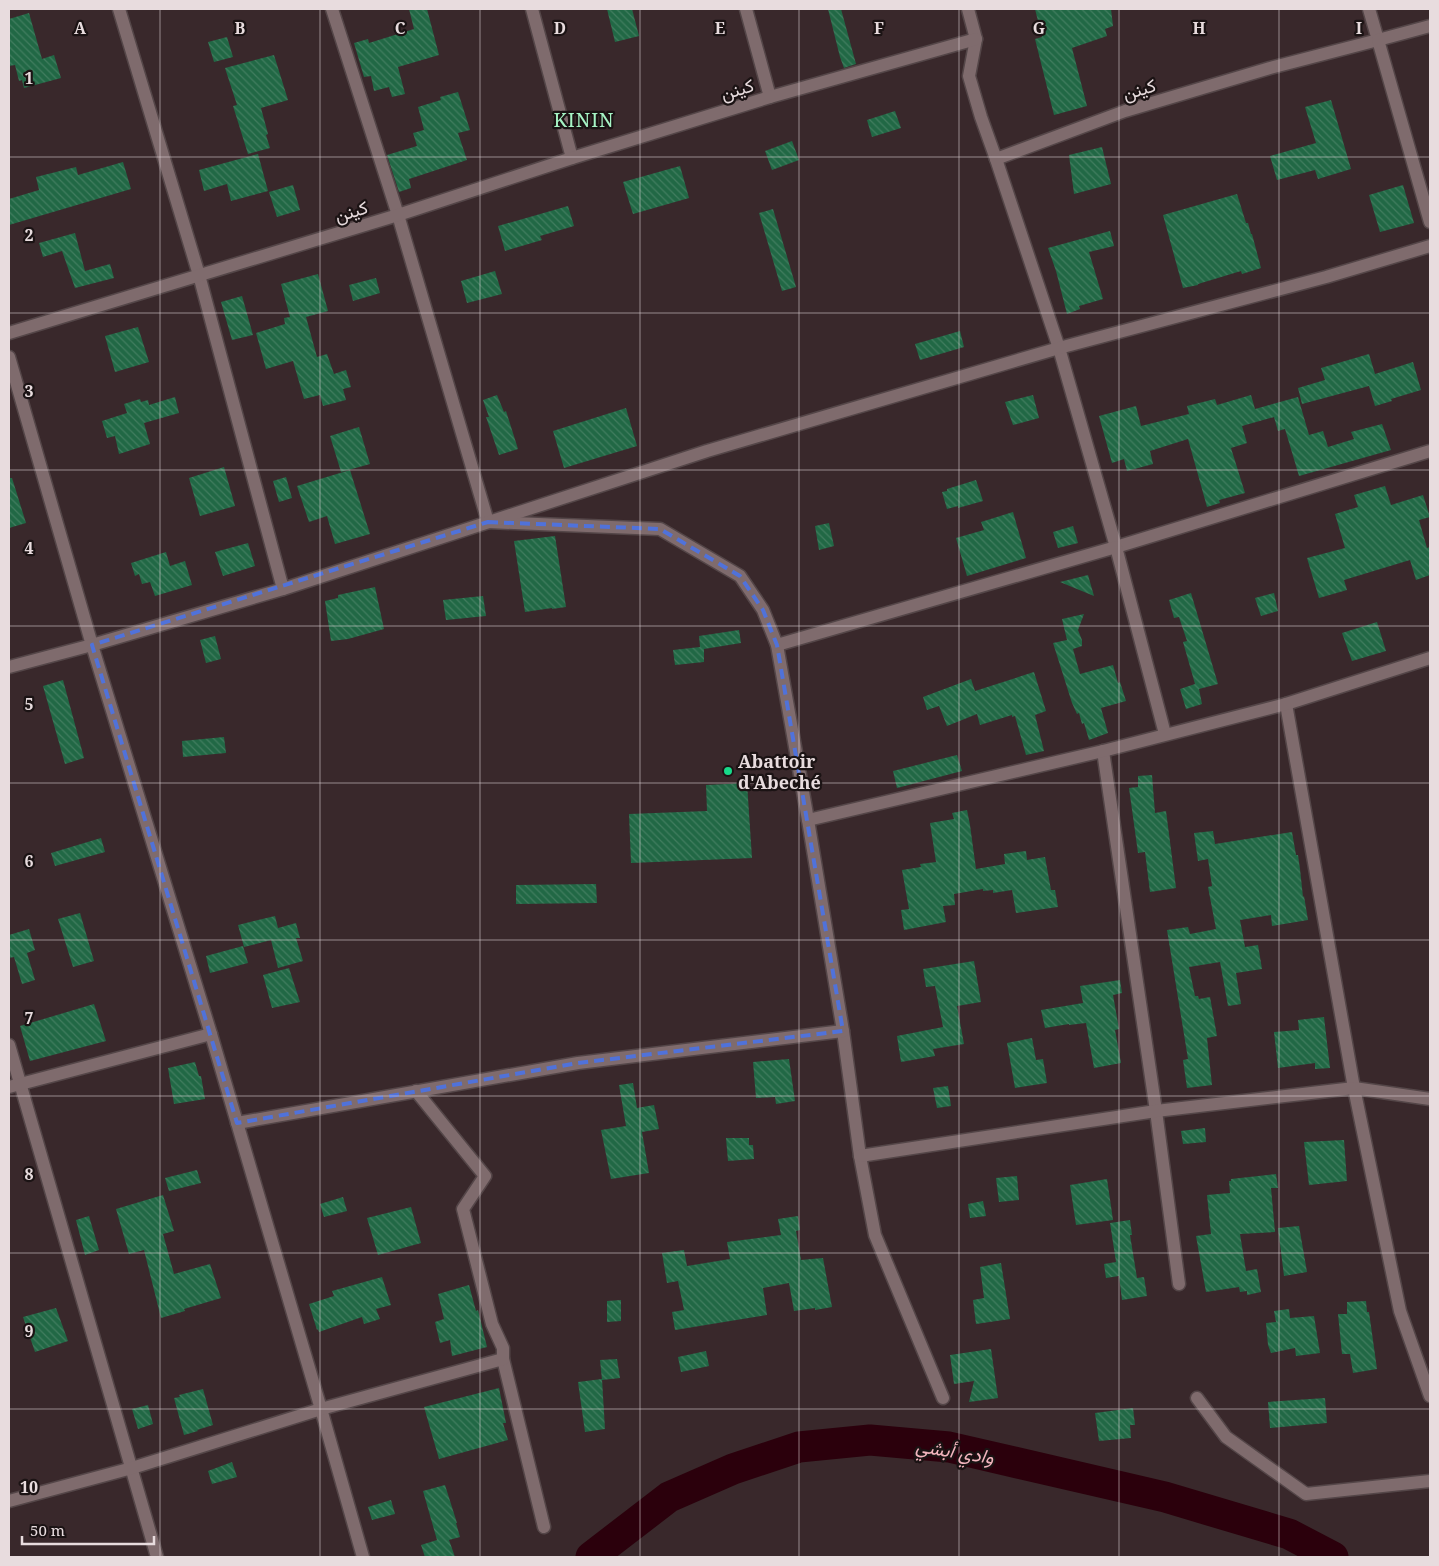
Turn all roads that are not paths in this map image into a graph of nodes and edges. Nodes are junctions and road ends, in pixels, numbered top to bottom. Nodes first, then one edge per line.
1 (119, 9) edge
2 (332, 9) edge
3 (532, 9) edge
4 (746, 9) edge
5 (968, 9) edge
6 (1369, 9) edge
7 (1430, 26) edge
8 (976, 40) junction
9 (1378, 40) junction
10 (770, 97) junction
11 (572, 158) junction
12 (996, 159) junction
13 (398, 215) junction
14 (1430, 222) edge
15 (1430, 246) edge
16 (199, 275) junction
17 (9, 332) edge
18 (1059, 348) junction
19 (9, 357) edge
20 (1430, 451) edge
21 (488, 522) junction
22 (1116, 547) junction
23 (283, 589) junction
24 (92, 645) junction
25 (777, 645) junction
26 (1430, 658) edge
27 (9, 667) edge
28 (1286, 704) junction
29 (1165, 734) junction
30 (1103, 750) junction
31 (808, 820) junction
32 (843, 1031) junction
33 (211, 1034) junction
34 (9, 1045) edge
35 (15, 1085) edge
36 (1354, 1088) junction
37 (416, 1091) junction
38 (1430, 1099) edge
39 (1156, 1111) junction
40 (237, 1123) junction
41 (860, 1156) junction
42 (1179, 1284) dead end
43 (503, 1359) junction
44 (1430, 1396) edge
45 (943, 1398) dead end
46 (1197, 1398) dead end
47 (321, 1409) junction
48 (132, 1468) junction
49 (1430, 1481) edge
50 (9, 1501) edge
51 (544, 1527) dead end
52 (157, 1557) edge
53 (362, 1557) edge

1 - 16 street
2 - 13 street
3 - 11 street
4 - 10 street
5 - 8 street
6 - 9 street
7 - 9 street, كينن
8 - 10 street, كينن
8 - 12 street
9 - 12 street, كينن
9 - 14 street
10 - 11 street, كينن
11 - 13 street, كينن
12 - 18 street
13 - 16 street, كينن
13 - 21 street
15 - 18 street
16 - 17 street, كينن
16 - 23 street
18 - 21 street
18 - 22 street
19 - 24 street
20 - 22 street
21 - 23 street
21 - 25 street
22 - 25 street
22 - 29 street
23 - 24 street
24 - 27 street
24 - 33 street
25 - 31 street
26 - 28 street
28 - 29 street
28 - 36 street
29 - 30 street
30 - 31 street
30 - 39 street
31 - 32 street
32 - 37 street
32 - 41 street
33 - 35 street
33 - 40 street
34 - 35 street
35 - 48 street
36 - 38 street
36 - 39 street
36 - 44 street
37 - 40 street
37 - 43 street
39 - 41 street
39 - 42 street
40 - 47 street
41 - 45 street
43 - 47 street
43 - 51 street
46 - 49 street
47 - 48 street
47 - 53 street
48 - 50 street
48 - 52 street

